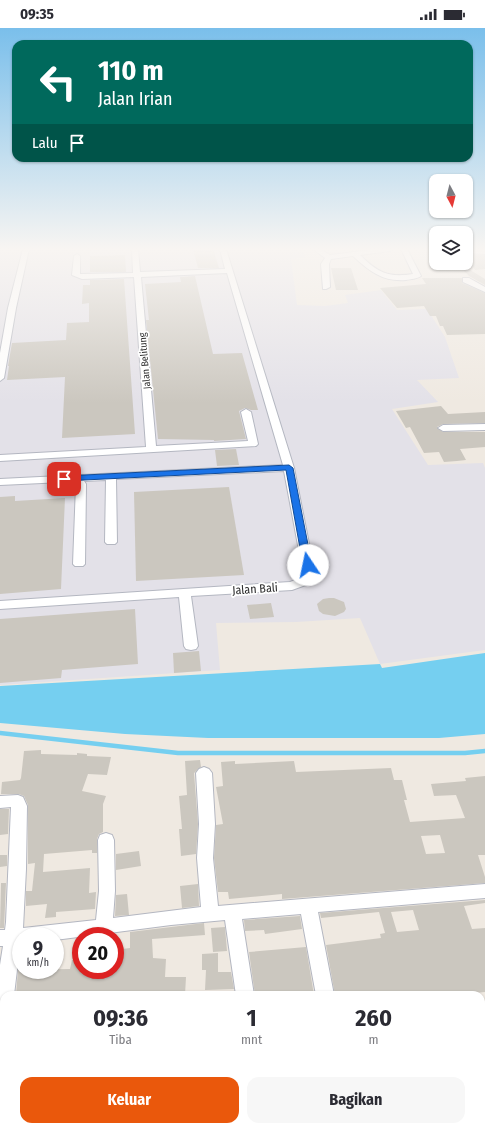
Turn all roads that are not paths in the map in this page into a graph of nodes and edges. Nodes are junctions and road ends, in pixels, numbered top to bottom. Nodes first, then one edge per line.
1 (11, 300) edge
2 (139, 300) edge
3 (238, 300) edge
4 (0, 378) edge
5 (246, 412) dead end
6 (485, 427) edge
7 (443, 428) dead end
8 (152, 449) junction
9 (0, 458) edge
10 (289, 468) junction
11 (111, 476) junction
12 (0, 482) edge
13 (0, 486) edge
14 (111, 542) dead end
15 (79, 564) dead end
16 (185, 594) junction
17 (0, 605) edge
18 (191, 646) dead end
19 (204, 773) dead end
20 (0, 802) edge
21 (106, 840) dead end
22 (485, 891) edge
23 (308, 905) junction
24 (232, 912) junction
25 (210, 914) junction
26 (104, 926) junction
27 (7, 937) edge
28 (5, 991) edge
29 (244, 991) edge
30 (323, 991) edge

1 - 4 street
2 - 8 street, Jalan Belitung
3 - 10 street, Jalan Bali
5 - 8 street
6 - 7 street
8 - 9 street
10 - 11 street
10 - 16 street, Jalan Bali
11 - 12 street
11 - 14 street
13 - 15 street
16 - 17 street, Jalan Bali
16 - 18 street
19 - 25 street
20 - 27 street
21 - 26 street
22 - 23 street
23 - 24 street
23 - 30 street
24 - 25 street
24 - 29 street
25 - 26 street
26 - 27 street
27 - 28 street

